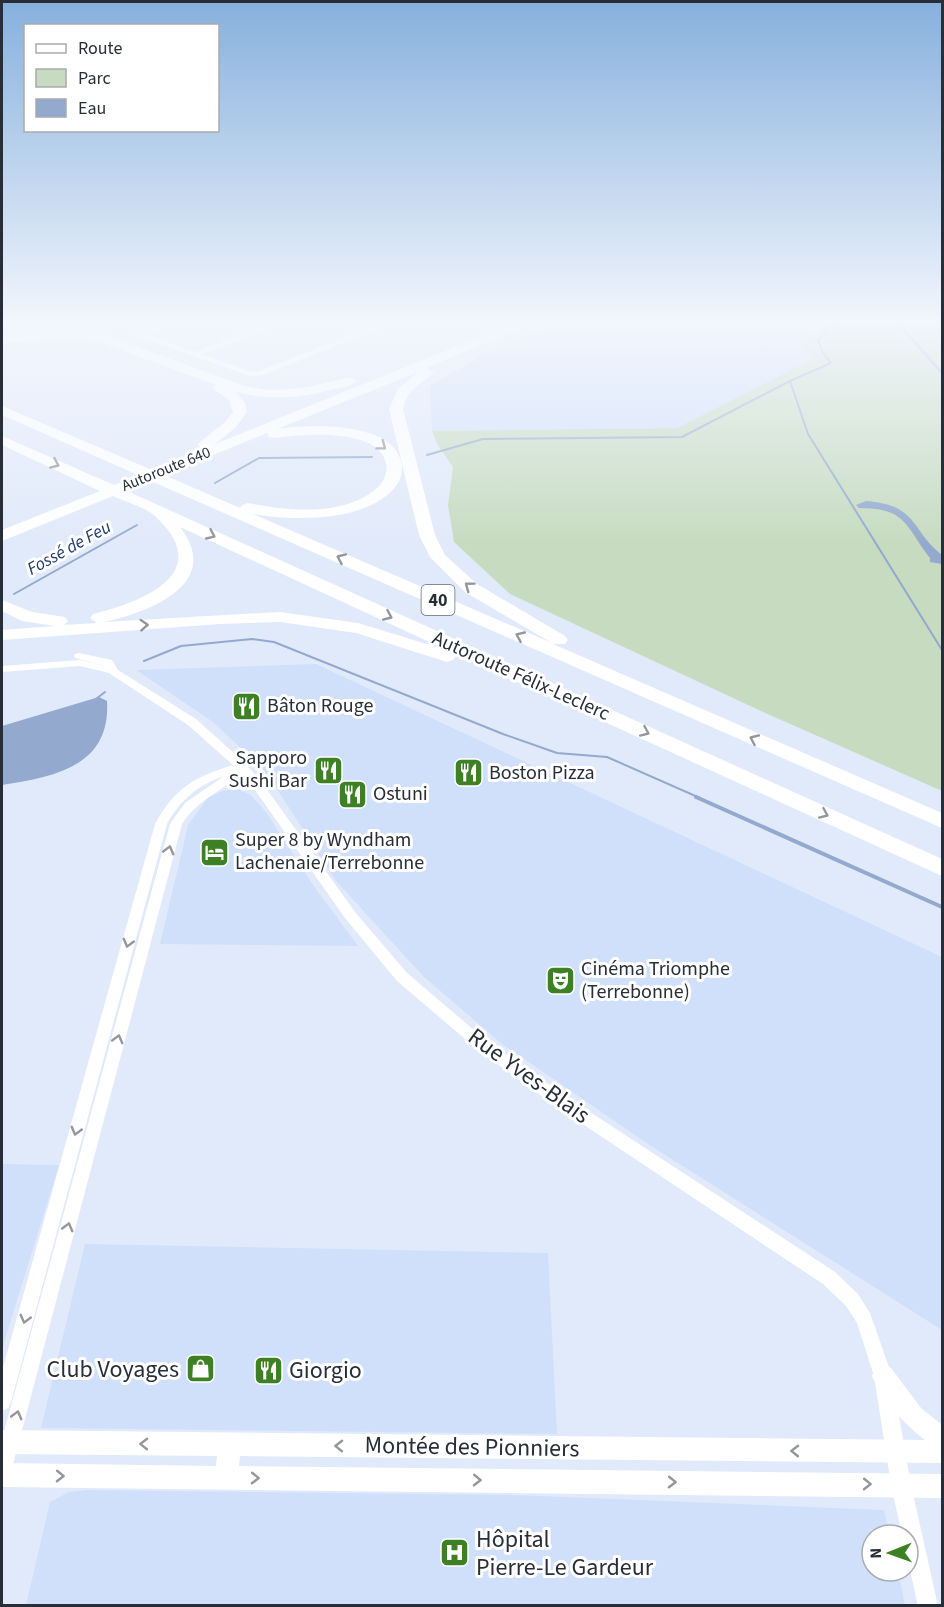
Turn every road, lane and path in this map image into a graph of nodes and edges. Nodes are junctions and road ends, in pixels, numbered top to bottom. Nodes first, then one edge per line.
1 (2, 396) edge
2 (231, 396) edge
3 (328, 396) edge
4 (346, 396) edge
5 (399, 396) edge
6 (2, 410) edge
7 (2, 440) edge
8 (72, 441) junction
9 (226, 444) junction
10 (205, 445) junction
11 (160, 467) junction
12 (92, 494) junction
13 (207, 499) junction
14 (158, 510) junction
15 (44, 518) junction
16 (3, 528) edge
17 (2, 550) edge
18 (2, 605) edge
19 (2, 635) edge
20 (2, 661) edge
21 (2, 669) edge
22 (113, 671) junction
23 (572, 699) junction
24 (670, 702) junction
25 (242, 767) junction
26 (942, 821) edge
27 (942, 868) edge
28 (135, 917) junction
29 (151, 917) junction
30 (90, 1082) junction
31 (107, 1082) junction
32 (44, 1250) junction
33 (62, 1250) junction
34 (883, 1376) junction
35 (2, 1402) edge
36 (942, 1439) edge
37 (6, 1442) edge
38 (230, 1445) junction
39 (895, 1452) junction
40 (942, 1452) edge
41 (2, 1473) edge
42 (226, 1477) junction
43 (901, 1485) junction
44 (942, 1486) edge
45 (928, 1605) edge

1 - 8 highway
2 - 10 highway
3 - 10 highway, Autoroute 640
4 - 9 highway, Autoroute 640
24 -> 5 highway
6 - 8 highway, Autoroute Félix-Leclerc / 40
7 -> 14 highway, Autoroute Félix-Leclerc / 40
8 - 13 highway, Autoroute Félix-Leclerc / 40
9 - 11 highway, Autoroute 640
9 -> 13 highway
10 - 11 highway, Autoroute 640
11 - 12 highway, Autoroute 640
12 - 15 highway, Autoroute 640
12 - 16 highway, Autoroute 640
24 -> 13 highway, Autoroute Félix-Leclerc / 40
14 - 18 highway
14 -> 23 highway, Autoroute Félix-Leclerc / 40
15 - 16 highway, Autoroute 640
15 - 17 highway
19 -> 23 highway
20 - 22 street, Rue Yves-Blais
21 - 22 street, Rue Yves-Blais
22 - 25 street, Rue Yves-Blais
23 -> 27 highway, Autoroute Félix-Leclerc / 40
26 -> 24 highway, Autoroute Félix-Leclerc / 40
25 - 28 street
29 -> 25 street
25 - 34 street, Rue Yves-Blais
28 - 29 street
28 -> 30 street
31 -> 29 street
30 - 31 street
30 -> 32 street
33 -> 31 street
32 - 33 street
32 -> 35 street
37 -> 33 street
34 - 36 street
34 - 39 street, Rue Yves-Blais
38 -> 37 street, Montée des Pionniers
37 - 41 street
39 -> 38 street, Montée des Pionniers
38 - 42 street
39 - 40 street, Montée des Pionniers
39 - 43 street, Rue Yves-Blais
41 -> 42 street, Montée des Pionniers
42 -> 43 street, Montée des Pionniers
43 - 44 street, Montée des Pionniers
43 - 45 street, Rue Yves-Blais

